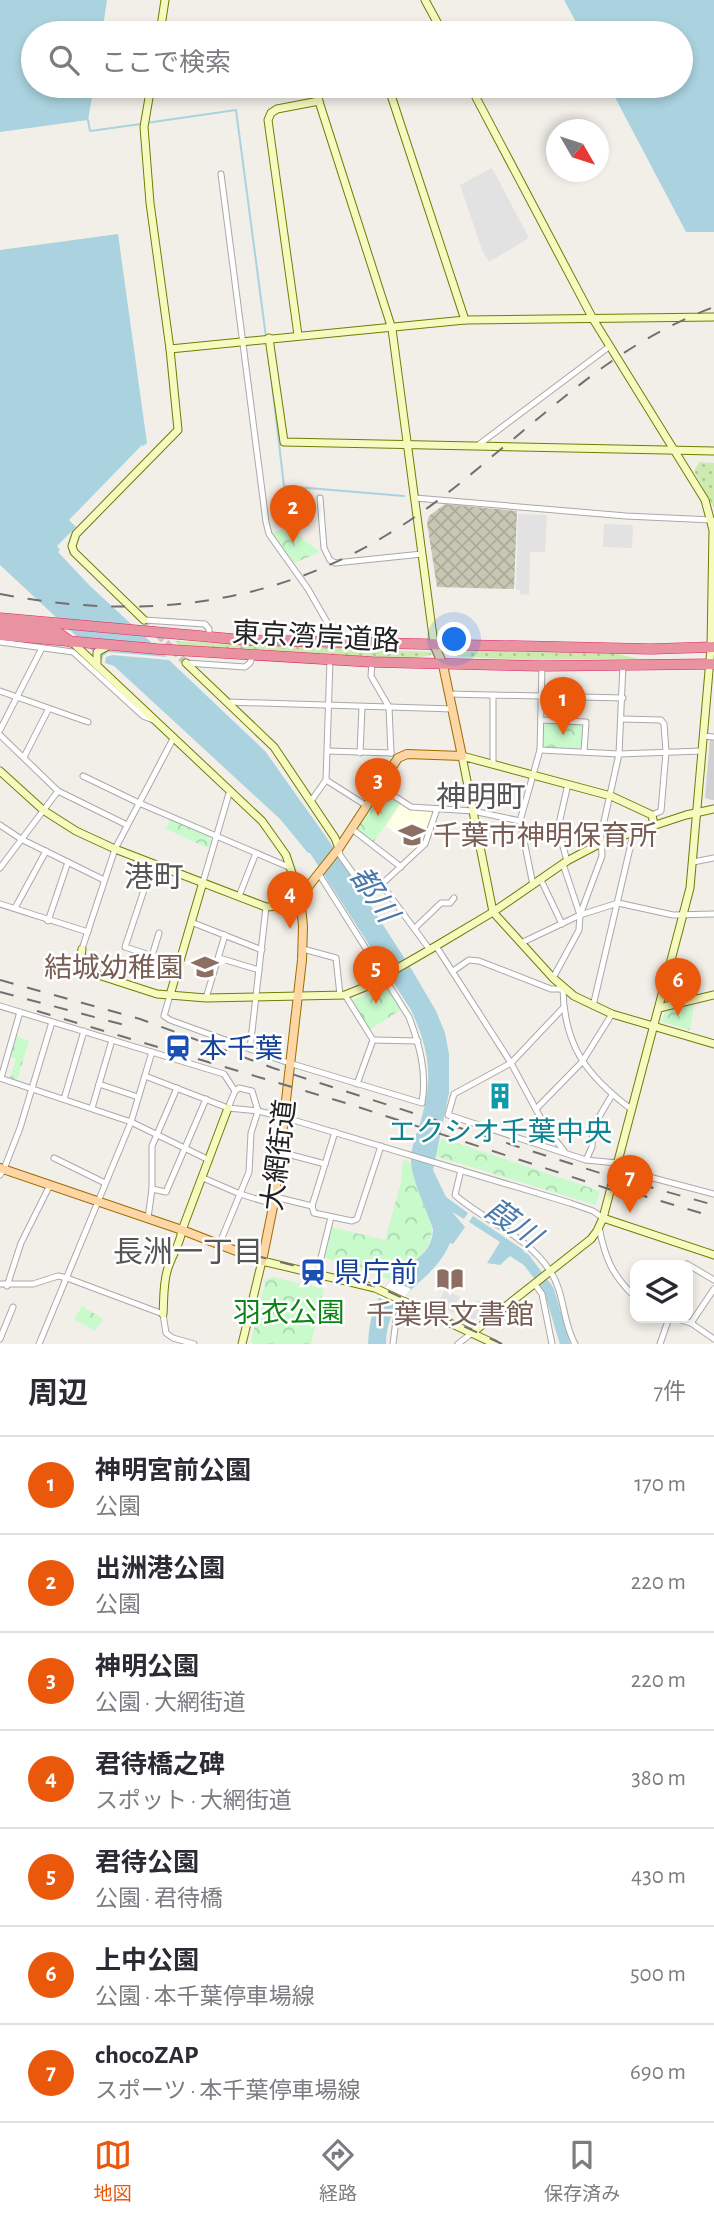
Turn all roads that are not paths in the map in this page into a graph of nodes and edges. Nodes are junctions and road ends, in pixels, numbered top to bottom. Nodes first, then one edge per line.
1 (165, 0) edge
2 (425, 0) edge
3 (162, 21) edge
4 (436, 21) edge
5 (149, 98) edge
6 (318, 98) edge
7 (392, 98) edge
8 (476, 98) edge
9 (319, 101) junction
10 (221, 174) dead end
11 (714, 317) edge
12 (593, 319) junction
13 (465, 320) junction
14 (392, 329) junction
15 (298, 335) junction
16 (267, 338) junction
17 (244, 340) junction
18 (610, 346) junction
19 (170, 349) junction
20 (408, 444) junction
21 (477, 446) junction
22 (673, 449) junction
23 (714, 450) edge
24 (320, 498) dead end
25 (415, 498) junction
26 (712, 520) junction
27 (422, 554) junction
28 (0, 618) edge
29 (144, 620) joint
30 (0, 626) edge
31 (0, 635) edge
32 (209, 638) junction
33 (0, 642) edge
34 (77, 642) junction
35 (339, 643) junction
36 (434, 644) junction
37 (109, 645) junction
38 (42, 648) junction
39 (712, 648) edge
40 (253, 655) junction
41 (330, 660) junction
42 (372, 662) junction
43 (186, 663) joint
44 (623, 664) junction
45 (711, 664) edge
46 (443, 665) junction
47 (97, 666) junction
48 (542, 666) junction
49 (0, 691) edge
50 (450, 694) junction
51 (493, 695) junction
52 (543, 696) junction
53 (16, 697) junction
54 (623, 698) junction
55 (228, 702) junction
56 (329, 705) junction
57 (362, 706) junction
58 (389, 707) junction
59 (453, 709) junction
60 (48, 710) junction
61 (622, 719) junction
62 (541, 720) junction
63 (88, 722) dead end
64 (159, 723) junction
65 (0, 732) edge
66 (703, 736) junction
67 (174, 737) junction
68 (714, 737) edge
69 (540, 750) junction
70 (328, 751) junction
71 (702, 751) junction
72 (584, 752) junction
73 (666, 752) junction
74 (360, 753) junction
75 (619, 754) junction
76 (394, 756) junction
77 (462, 756) junction
78 (24, 757) junction
79 (493, 764) junction
80 (0, 771) edge
81 (533, 774) junction
82 (83, 776) dead end
83 (326, 780) junction
84 (568, 784) junction
85 (379, 786) junction
86 (230, 790) junction
87 (58, 791) junction
88 (611, 796) junction
89 (311, 801) junction
90 (139, 803) junction
91 (367, 806) junction
92 (437, 809) junction
93 (714, 809) edge
94 (43, 810) junction
95 (472, 811) junction
96 (696, 812) junction
97 (652, 815) junction
98 (520, 821) junction
99 (0, 825) edge
100 (127, 825) junction
101 (654, 825) junction
102 (352, 829) junction
103 (634, 831) junction
104 (216, 836) junction
105 (21, 839) junction
106 (601, 843) junction
107 (339, 848) junction
108 (115, 849) junction
109 (46, 851) junction
110 (256, 853) junction
111 (714, 858) edge
112 (68, 862) junction
113 (693, 862) junction
114 (153, 863) junction
115 (565, 863) junction
116 (401, 867) junction
117 (0, 868) edge
118 (291, 868) junction
119 (319, 874) junction
120 (104, 880) junction
121 (203, 882) junction
122 (537, 883) junction
123 (382, 885) junction
124 (239, 896) junction
125 (300, 897) junction
126 (454, 898) dead end
127 (618, 903) junction
128 (0, 904) edge
129 (266, 907) junction
130 (15, 908) junction
131 (494, 912) junction
132 (714, 914) edge
133 (580, 915) junction
134 (683, 916) junction
135 (48, 921) junction
136 (191, 922) junction
137 (562, 924) junction
138 (415, 928) junction
139 (88, 932) junction
140 (159, 933) dead end
141 (225, 935) junction
142 (522, 943) junction
143 (433, 948) junction
144 (82, 949) joint
145 (303, 949) junction
146 (262, 950) junction
147 (152, 956) junction
148 (219, 958) junction
149 (180, 965) junction
150 (259, 970) junction
151 (453, 971) junction
152 (384, 977) junction
153 (553, 978) junction
154 (564, 989) junction
155 (714, 994) edge
156 (170, 995) junction
157 (342, 995) junction
158 (297, 997) junction
159 (206, 998) junction
160 (256, 998) junction
161 (0, 1006) edge
162 (593, 1006) junction
163 (564, 1007) junction
164 (659, 1008) junction
165 (20, 1012) junction
166 (612, 1014) junction
167 (52, 1022) junction
168 (654, 1026) junction
169 (84, 1031) junction
170 (112, 1040) junction
171 (373, 1041) junction
172 (418, 1041) junction
173 (714, 1044) edge
174 (250, 1049) junction
175 (152, 1052) junction
176 (582, 1062) junction
177 (289, 1063) junction
178 (511, 1063) junction
179 (145, 1076) junction
180 (1, 1078) edge
181 (99, 1084) junction
182 (357, 1084) junction
183 (33, 1088) junction
184 (177, 1088) junction
185 (235, 1091) junction
186 (612, 1095) junction
187 (138, 1097) junction
188 (64, 1099) junction
189 (206, 1099) junction
190 (92, 1108) junction
191 (228, 1108) junction
192 (631, 1109) junction
193 (536, 1110) junction
194 (258, 1111) junction
195 (283, 1117) junction
196 (131, 1122) junction
197 (335, 1132) junction
198 (156, 1135) junction
199 (381, 1146) junction
200 (185, 1148) junction
201 (280, 1152) junction
202 (565, 1152) junction
203 (54, 1158) dead end
204 (209, 1160) junction
205 (586, 1160) junction
206 (325, 1164) junction
207 (616, 1165) junction
208 (461, 1170) junction
209 (1, 1171) edge
210 (203, 1178) junction
211 (105, 1183) junction
212 (50, 1185) junction
213 (152, 1189) junction
214 (240, 1194) junction
215 (714, 1194) edge
216 (274, 1200) junction
217 (99, 1201) junction
218 (312, 1206) junction
219 (331, 1217) junction
220 (148, 1218) junction
221 (603, 1218) junction
222 (599, 1227) junction
223 (182, 1230) junction
224 (219, 1245) junction
225 (693, 1247) junction
226 (714, 1255) edge
227 (689, 1260) edge
228 (262, 1261) junction
229 (693, 1268) edge
230 (317, 1274) junction
231 (542, 1277) junction
232 (67, 1278) junction
233 (714, 1280) edge
234 (0, 1284) edge
235 (8, 1286) junction
236 (714, 1289) edge
237 (630, 1292) edge
238 (407, 1301) junction
239 (13, 1307) dead end
240 (163, 1314) junction
241 (693, 1320) edge
242 (669, 1323) edge
243 (691, 1323) edge
244 (472, 1333) junction
245 (0, 1339) edge
246 (714, 1339) edge
247 (39, 1344) edge
248 (194, 1344) edge
249 (242, 1344) edge
250 (393, 1344) edge
251 (458, 1344) edge
252 (495, 1344) edge
253 (552, 1344) edge
254 (575, 1344) edge
255 (660, 1344) edge

1 - 3 street
2 - 4 street
5 - 19 street
6 - 9 street
7 - 13 street
8 - 12 street
9 - 14 street
9 - 15 street
10 - 17 street
11 - 12 street
12 - 13 street
12 - 18 street
13 - 14 street
14 - 15 street
14 - 20 street
15 - 16 street
16 - 17 street
16 - 20 street
17 - 19 street
17 - 35 street
18 - 21 street
18 - 22 street
19 - 29 street
20 - 21 street
20 - 25 street
21 - 22 street
22 - 23 street
22 - 26 street
24 - 27 street
25 - 26 street
25 - 27 street
26 - 39 street
27 - 36 street
28 - 32 highway, 東京湾岸道路
29 - 32 street
30 - 34 highway
31 - 34 highway, 東京湾岸道路
32 - 35 highway, 東京湾岸道路
33 - 38 street
34 - 37 highway, 東京湾岸道路
34 - 47 street
35 - 36 highway, 東京湾岸道路
36 - 39 highway, 東京湾岸道路
36 - 46 main road
37 - 40 highway, 東京湾岸道路
37 - 47 street
38 - 53 street
38 - 64 street
39 - 45 street
40 - 41 highway, 東京湾岸道路
40 - 43 street
41 - 42 highway, 東京湾岸道路
41 - 56 street
42 - 46 highway, 東京湾岸道路
42 - 58 street
43 - 55 street
44 - 45 highway, 東京湾岸道路
44 - 48 highway, 東京湾岸道路
44 - 54 street
45 - 66 street
46 - 48 highway, 東京湾岸道路
46 - 50 main road
47 - 64 street
48 - 52 street
49 - 53 street
50 - 51 street
50 - 59 main road
51 - 52 street
51 - 79 street
52 - 54 street
52 - 62 street
53 - 60 street
53 - 65 street
54 - 61 street
55 - 56 street
55 - 89 street
56 - 57 street
56 - 70 street
57 - 58 street
57 - 74 street
58 - 59 street
58 - 76 street
59 - 77 main road
60 - 63 street
60 - 78 street
61 - 73 street
61 - 75 street
62 - 69 street
62 - 72 street
64 - 67 street
65 - 78 street
66 - 68 street
66 - 71 street
67 - 86 street
67 - 90 street
69 - 72 street
69 - 81 street
70 - 74 street
70 - 83 street
71 - 73 street
71 - 96 street
72 - 75 street
73 - 75 street
73 - 97 street
74 - 76 street
75 - 88 street
76 - 77 main road
76 - 85 main road
77 - 79 street
77 - 95 street
78 - 87 street
79 - 81 street
80 - 94 street
81 - 84 street
81 - 98 street
82 - 90 street
83 - 89 street
83 - 91 street
84 - 88 street
84 - 115 street
85 - 91 main road
85 - 92 street
86 - 104 street
86 - 118 street
87 - 94 street
87 - 100 street
88 - 97 street
88 - 106 street
89 - 107 street
90 - 100 street
90 - 104 street
91 - 102 main road
92 - 95 street
92 - 116 street
93 - 96 street
94 - 105 street
94 - 108 street
95 - 98 street
95 - 131 street
96 - 101 street
96 - 113 street
97 - 101 street
98 - 122 street
99 - 105 street
100 - 108 street
101 - 103 street
102 - 107 main road
102 - 116 street
103 - 106 street
103 - 127 street
104 - 110 street
104 - 121 street
105 - 109 street
105 - 117 street
106 - 115 street
106 - 133 street
107 - 119 main road
107 - 123 street
108 - 114 street
108 - 120 street
109 - 112 street
109 - 130 street
110 - 118 street
110 - 124 street
111 - 113 street
112 - 120 street
112 - 135 street
113 - 134 street
114 - 121 street
114 - 147 street
115 - 122 street
115 - 133 street
116 - 123 street
118 - 125 street
119 - 125 main road
119 - 152 street
120 - 139 street
121 - 124 street
121 - 136 street
122 - 131 street
122 - 137 street
123 - 138 street
124 - 129 street
125 - 129 street
125 - 145 main road, 大網街道
126 - 138 street
127 - 133 street
127 - 134 street
127 - 162 street
128 - 130 street
129 - 146 street
130 - 135 street
131 - 142 street
131 - 143 street
132 - 134 street
133 - 137 street
133 - 153 street
134 - 164 street
135 - 139 street
136 - 141 street
136 - 149 street
137 - 142 street
138 - 143 street
139 - 144 street
140 - 147 street
141 - 146 street
141 - 148 street
142 - 153 street
143 - 151 street
143 - 152 street
144 - 156 street
145 - 157 street
145 - 158 main road, 大網街道
146 - 150 street
147 - 149 street
148 - 150 street
148 - 159 street
149 - 156 street
150 - 160 street
151 - 154 street
151 - 178 street
152 - 157 street
152 - 172 street
153 - 154 street
154 - 162 street
154 - 163 street
155 - 164 street
156 - 159 street
156 - 174 street
157 - 158 street
157 - 171 street
158 - 160 street
158 - 177 main road, 大網街道
159 - 160 street
160 - 174 street
161 - 165 street
162 - 166 street
163 - 176 street
163 - 178 street
164 - 168 street
165 - 167 street
165 - 180 street
166 - 168 street
166 - 176 street
167 - 169 street
167 - 183 street
168 - 173 street
168 - 192 street
169 - 170 street
169 - 188 street
170 - 175 street
170 - 181 street
171 - 172 street
171 - 182 street
172 - 182 street
174 - 177 street
175 - 179 street
175 - 185 street
176 - 186 street
176 - 193 street
177 - 182 street
177 - 195 main road, 大網街道
178 - 193 street
178 - 202 street
179 - 184 street
179 - 187 street
180 - 183 street
181 - 187 street
181 - 190 street
183 - 188 street
183 - 209 street
184 - 189 street
184 - 198 street
185 - 191 street
185 - 194 street
186 - 192 street
186 - 205 street
187 - 196 street
188 - 190 street
189 - 191 street
189 - 200 street
190 - 196 street
191 - 194 street
191 - 204 street
192 - 207 street
193 - 202 street
194 - 195 street
194 - 214 street
195 - 197 street
195 - 201 main road, 大網街道
196 - 198 street
196 - 211 street
197 - 199 street
197 - 206 street
198 - 200 street
198 - 213 street
199 - 208 street
199 - 219 street
200 - 204 street
200 - 213 street
201 - 206 street
201 - 216 main road, 大網街道
202 - 205 street
203 - 211 street
204 - 210 street
205 - 207 street
206 - 218 street
207 - 215 street
207 - 221 street
208 - 221 street
208 - 231 street
209 - 212 main road
210 - 214 street
210 - 223 street
211 - 217 street
212 - 217 main road
212 - 235 street
213 - 220 street
214 - 216 street
214 - 224 street
216 - 218 street
216 - 228 main road, 大網街道
217 - 220 main road
217 - 232 street
218 - 219 street
219 - 230 street
220 - 223 main road
221 - 222 street
221 - 225 street
222 - 231 street
222 - 237 street
223 - 224 main road
223 - 240 street
224 - 228 main road
225 - 226 street
225 - 227 street
228 - 230 street
228 - 249 street
229 - 233 street
230 - 238 street
231 - 244 street
231 - 253 street
231 - 254 street
232 - 235 street
232 - 240 street
232 - 247 street
234 - 235 street
236 - 241 street
238 - 244 street
238 - 250 street
239 - 245 street
240 - 248 street
242 - 255 street
243 - 246 street
244 - 251 street
244 - 252 street

